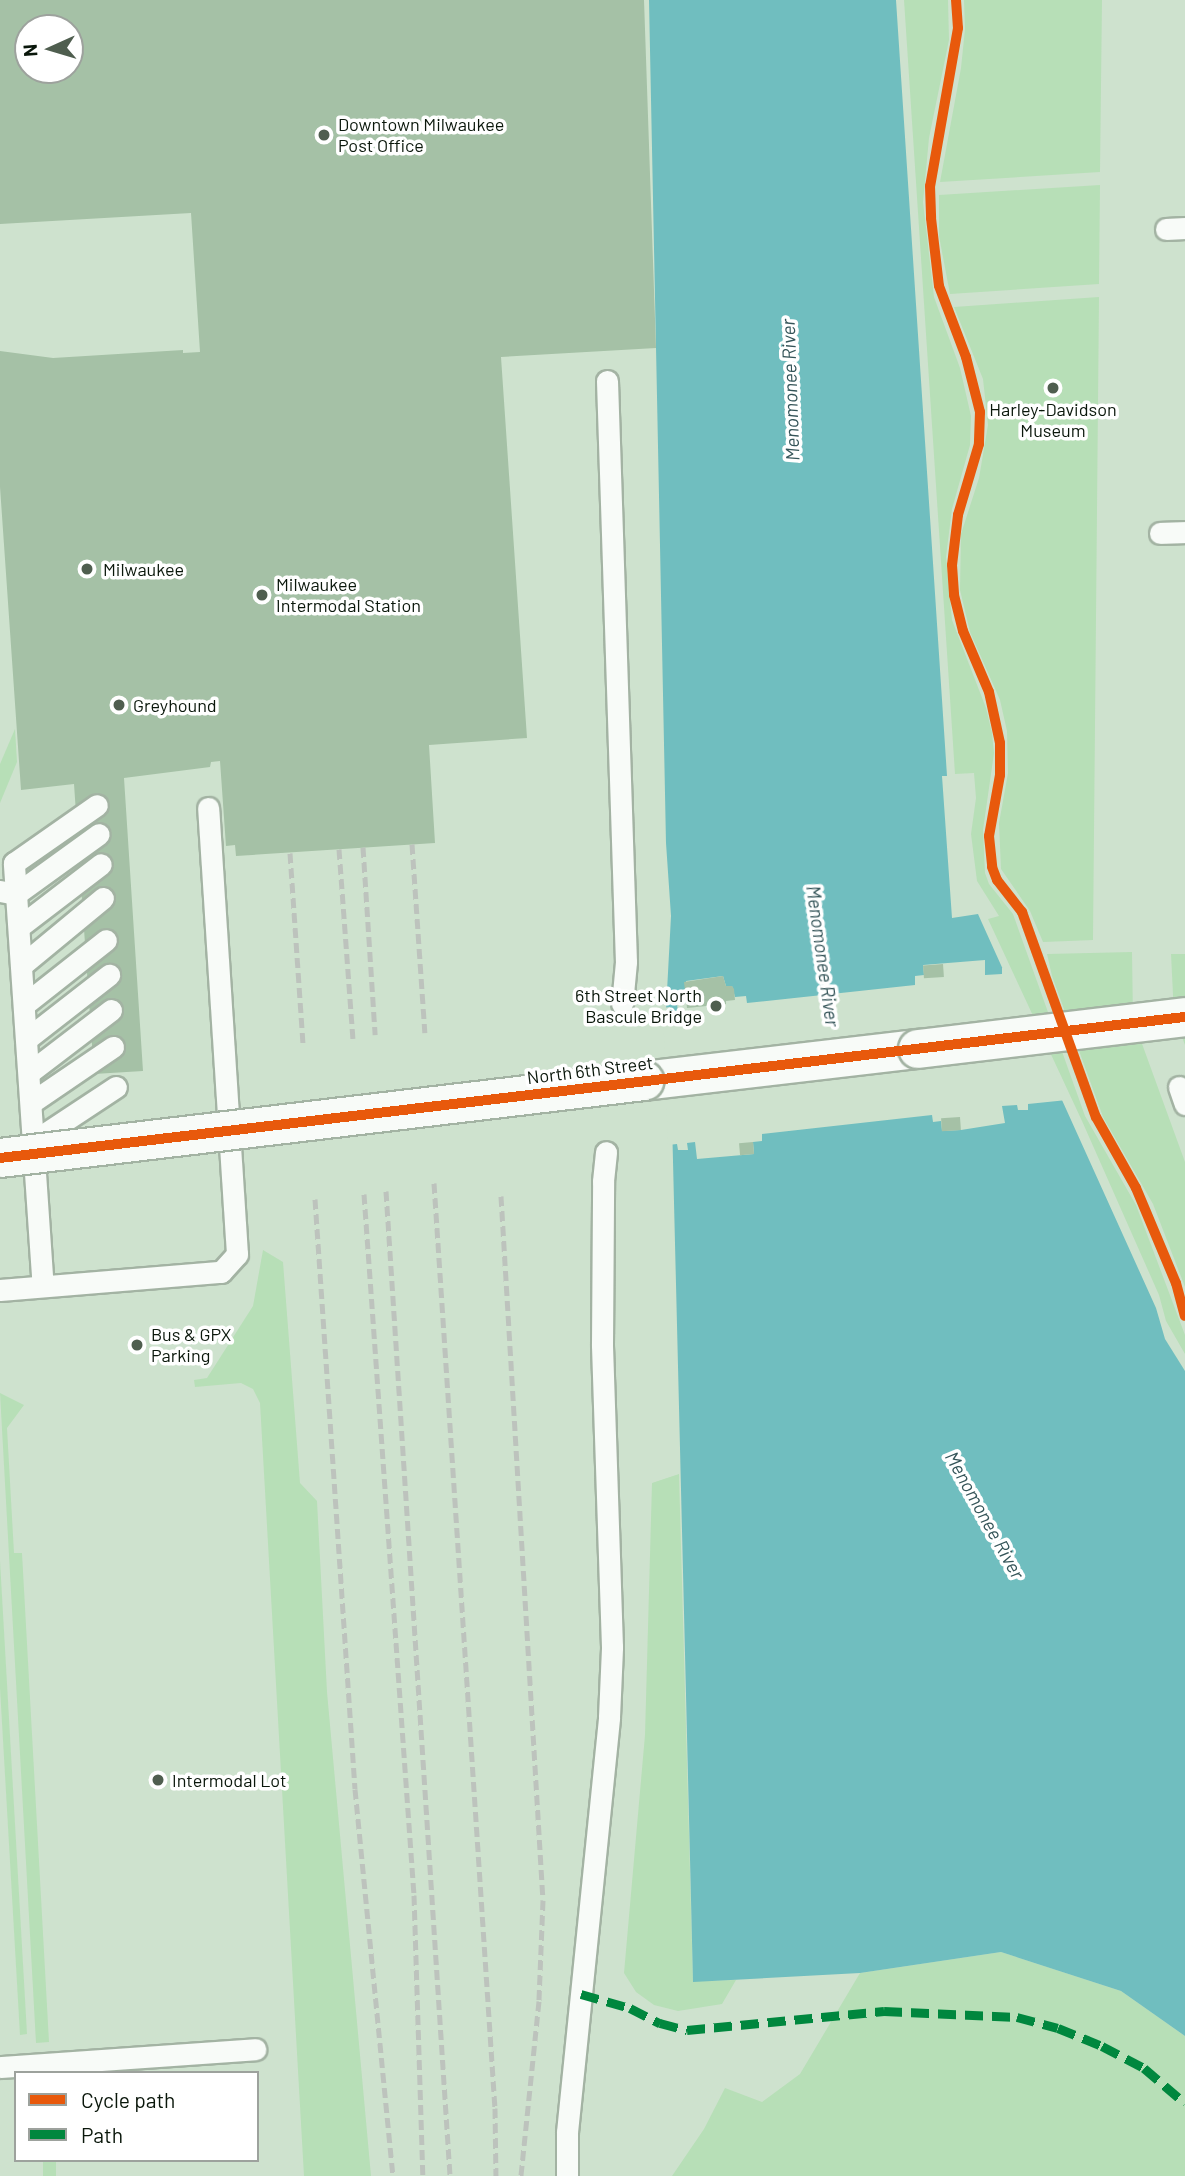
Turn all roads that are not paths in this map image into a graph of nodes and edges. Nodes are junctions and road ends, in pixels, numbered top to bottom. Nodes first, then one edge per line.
1 (607, 381) dead end
2 (1185, 532) edge
3 (1160, 533) dead end
4 (97, 805) dead end
5 (208, 808) dead end
6 (99, 834) dead end
7 (101, 864) dead end
8 (8, 892) edge
9 (103, 898) dead end
10 (19, 928) junction
11 (106, 940) dead end
12 (22, 965) junction
13 (109, 975) dead end
14 (25, 1004) junction
15 (622, 1004) dead end
16 (111, 1010) dead end
17 (1185, 1017) edge
18 (28, 1038) junction
19 (113, 1047) dead end
20 (30, 1072) junction
21 (116, 1087) dead end
22 (32, 1102) junction
23 (34, 1141) junction
24 (606, 1152) dead end
25 (0, 1158) edge
26 (43, 1286) junction
27 (0, 1290) edge
28 (255, 2049) dead end
29 (0, 2067) edge
30 (566, 2176) edge

1 - 15 lane
2 - 3 lane
4 - 8 lane
5 - 26 lane
6 - 8 lane
7 - 10 lane
8 - 10 lane
9 - 12 lane
10 - 12 lane
11 - 14 lane
12 - 14 lane
13 - 18 lane
14 - 18 lane
16 - 20 lane
17 - 25 main road, North 6th Street, bridge
18 - 20 lane
19 - 22 lane
20 - 22 lane
21 - 23 lane
22 - 23 lane
23 - 26 lane
24 - 30 lane
26 - 27 lane
28 - 29 lane

